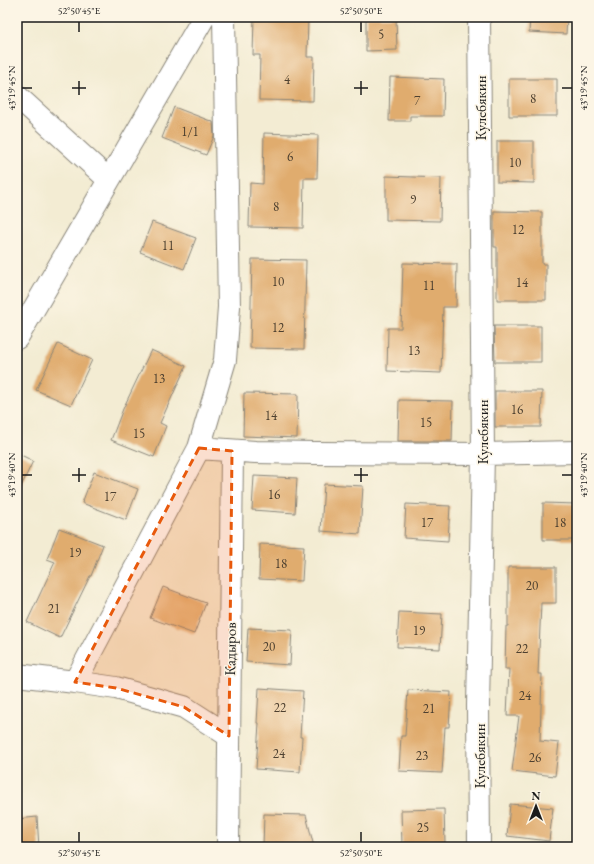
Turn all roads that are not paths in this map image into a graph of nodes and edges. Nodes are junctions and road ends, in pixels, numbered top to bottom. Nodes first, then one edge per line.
1 (204, 17) edge
2 (224, 17) edge
3 (479, 17) edge
4 (17, 96) edge
5 (109, 180) junction
6 (17, 338) edge
7 (198, 448) junction
8 (232, 450) junction
9 (577, 452) edge
10 (483, 454) junction
11 (17, 675) edge
12 (75, 682) junction
13 (229, 736) junction
14 (228, 847) edge
15 (479, 847) edge

1 - 5 street
2 - 7 street
3 - 10 street, Кулебякин
4 - 5 street
5 - 6 street
7 - 8 street
7 - 12 street
8 - 10 street
8 - 13 street, Кадыров
9 - 10 street
10 - 15 street, Кулебякин
11 - 12 street
12 - 13 street
13 - 14 street, Кадыров

